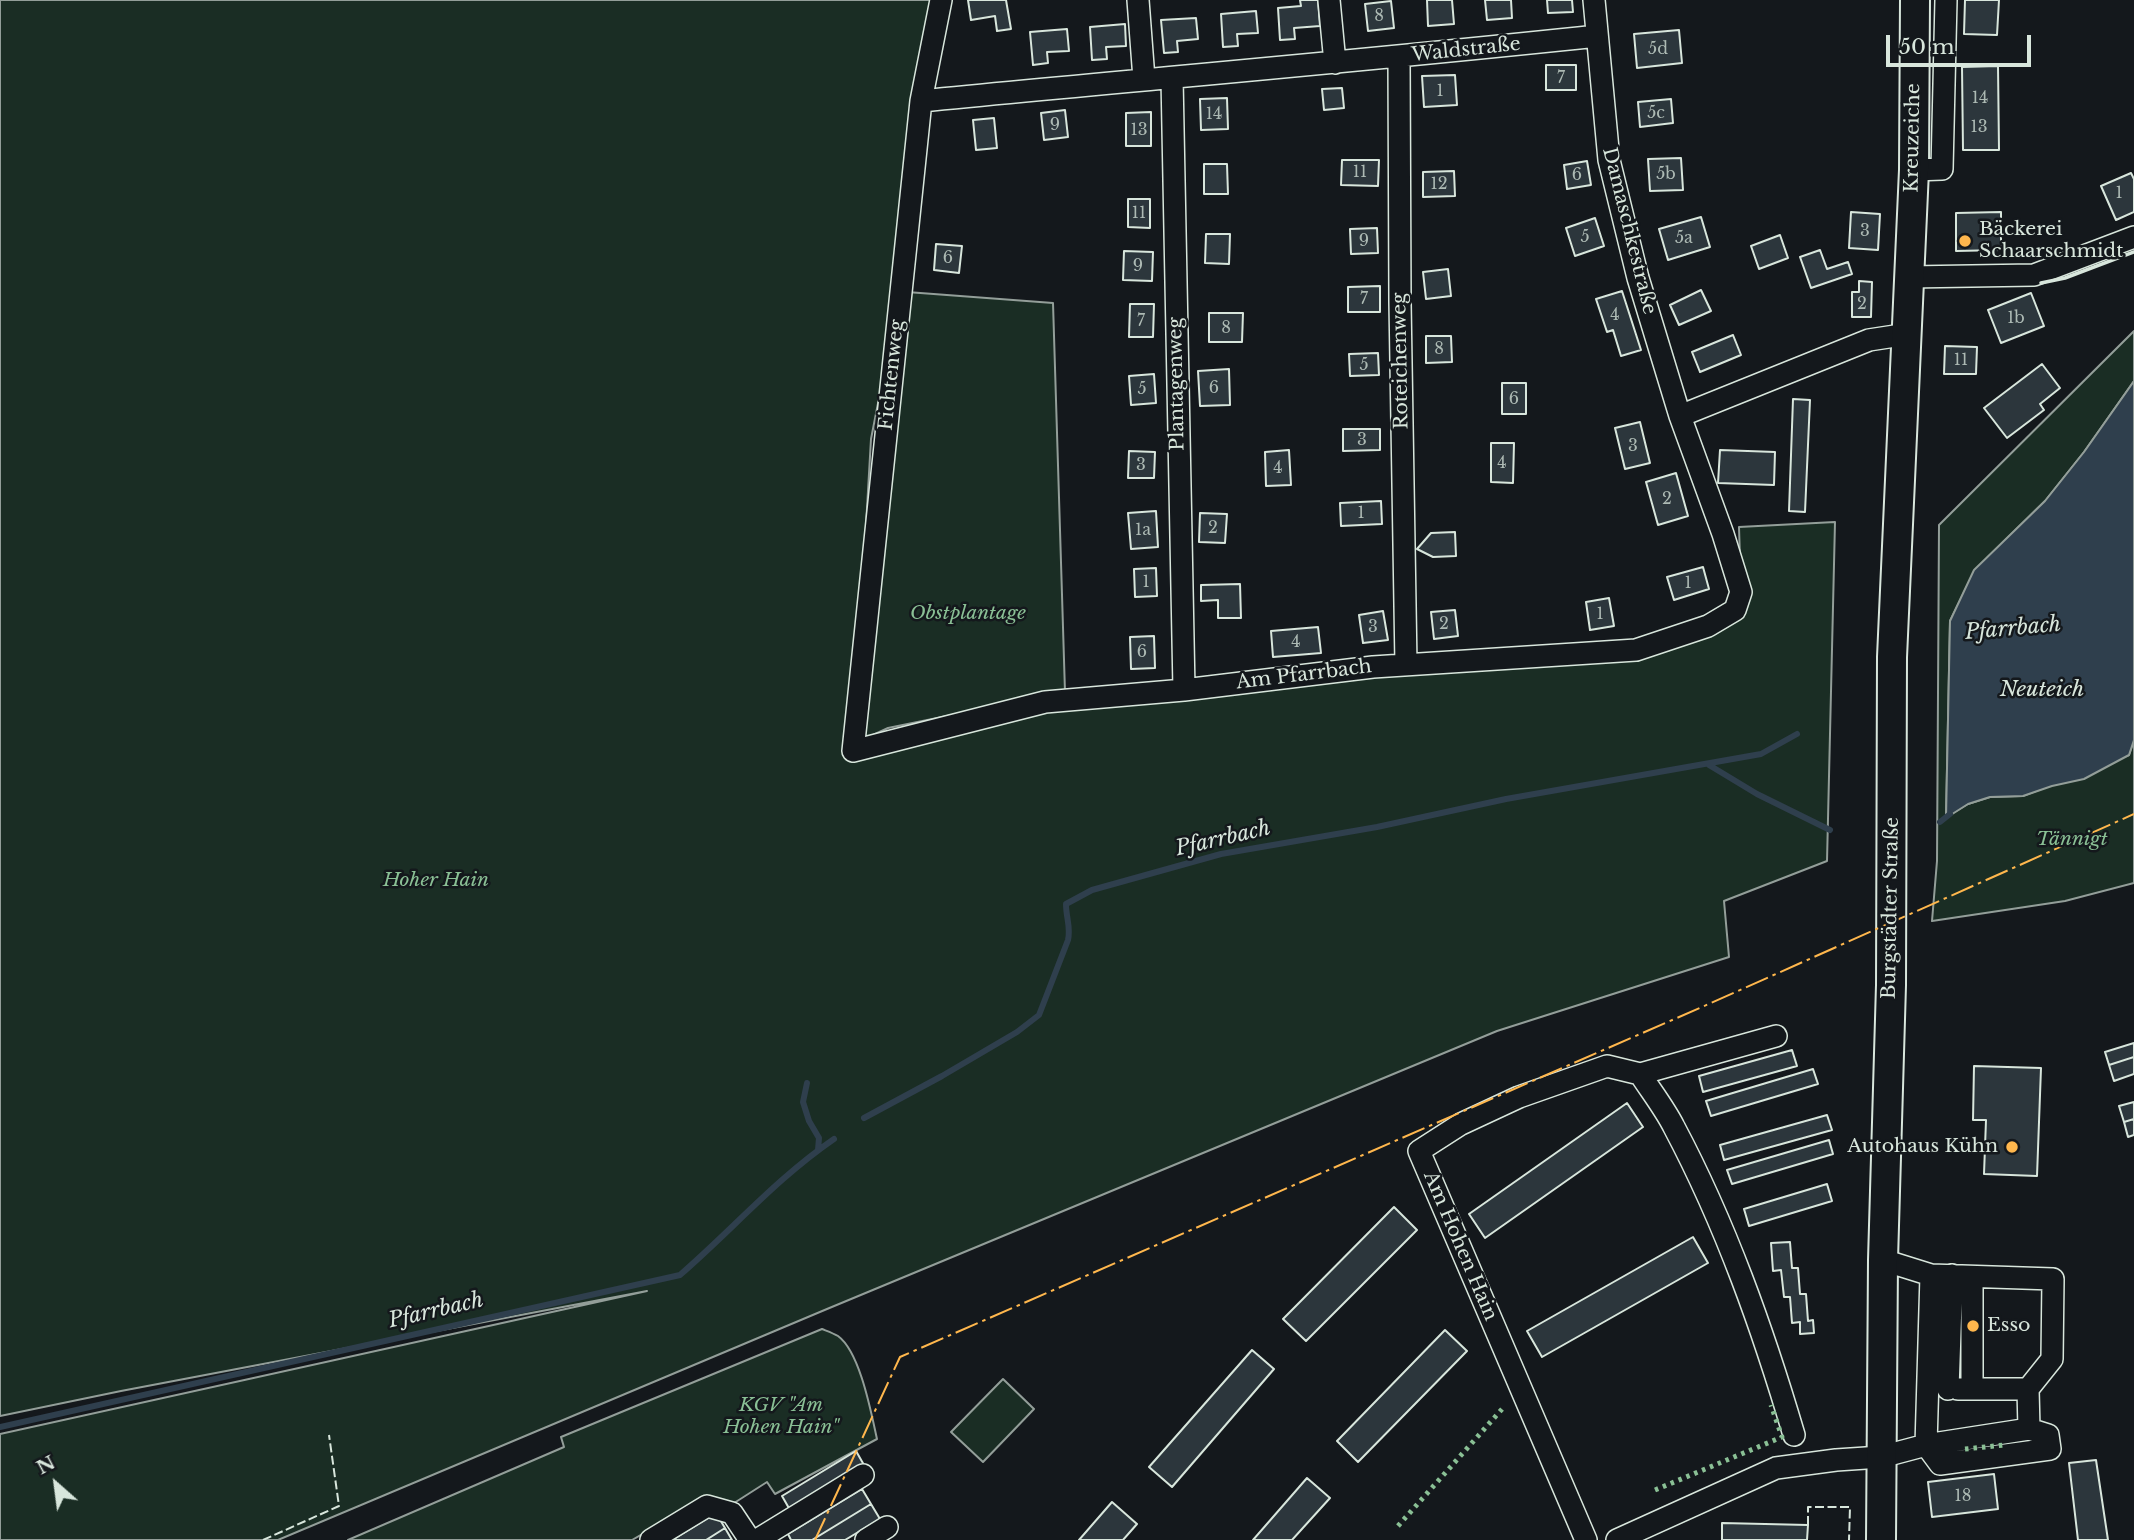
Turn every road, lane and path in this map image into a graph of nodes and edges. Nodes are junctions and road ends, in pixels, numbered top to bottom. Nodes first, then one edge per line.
1 (941, 0) edge
2 (1138, 0) edge
3 (1329, 0) edge
4 (1594, 0) edge
5 (1915, 0) edge
6 (1946, 0) edge
7 (1597, 36) junction
8 (1399, 57) junction
9 (1335, 63) junction
10 (1172, 78) junction
11 (1144, 79) junction
12 (921, 102) junction
13 (1914, 170) junction
14 (2134, 237) edge
15 (1909, 277) junction
16 (1908, 334) junction
17 (1680, 416) junction
18 (1741, 592) joint
19 (1406, 665) junction
20 (1184, 690) junction
21 (853, 751) joint
22 (1776, 1036) dead end
23 (1640, 1074) junction
24 (1883, 1260) junction
25 (1952, 1276) junction
26 (2037, 1336) dead end
27 (2032, 1383) junction
28 (1972, 1388) junction
29 (1938, 1389) junction
30 (2029, 1429) junction
31 (1794, 1435) dead end
32 (1926, 1445) junction
33 (1881, 1457) junction
34 (863, 1475) dead end
35 (887, 1527) dead end
36 (652, 1540) edge
37 (750, 1540) edge
38 (757, 1540) edge
39 (866, 1540) edge
40 (1586, 1540) edge
41 (1617, 1540) edge
42 (1881, 1540) edge

1 - 12 street, Fichtenweg
2 - 11 street
3 - 9 street
4 - 7 street, Damaschkestraße
5 - 13 main road, Kreuzeiche
6 - 13 street
7 - 8 street, Waldstraße
7 - 17 street, Damaschkestraße
8 - 9 street, Waldstraße
8 - 19 street, Roteichenweg
9 - 10 street, Waldstraße
10 - 11 street, Waldstraße
10 - 20 street, Plantagenweg
11 - 12 street, Waldstraße
12 - 21 street, Fichtenweg
13 - 15 main road, Kreuzeiche
14 - 15 street
15 - 16 main road, Burgstädter Straße
16 - 17 street
16 - 24 main road, Burgstädter Straße
17 - 18 street, Damaschkestraße
18 - 19 street, Am Pfarrbach
19 - 20 street, Am Pfarrbach
20 - 21 street, Am Pfarrbach
22 - 23 street
23 - 31 street
23 - 40 street, Am Hohen Hain
24 - 25 street
24 - 33 main road, Burgstädter Straße
25 - 27 street
25 - 28 street
25 - 29 street
26 - 27 street
27 - 28 street
27 - 30 street
28 - 29 street
29 - 32 street
30 - 32 street
30 - 32 street
32 - 33 street
33 - 41 street
33 - 42 main road, Burgstädter Straße
34 - 38 street
35 - 39 street
36 - 37 street

